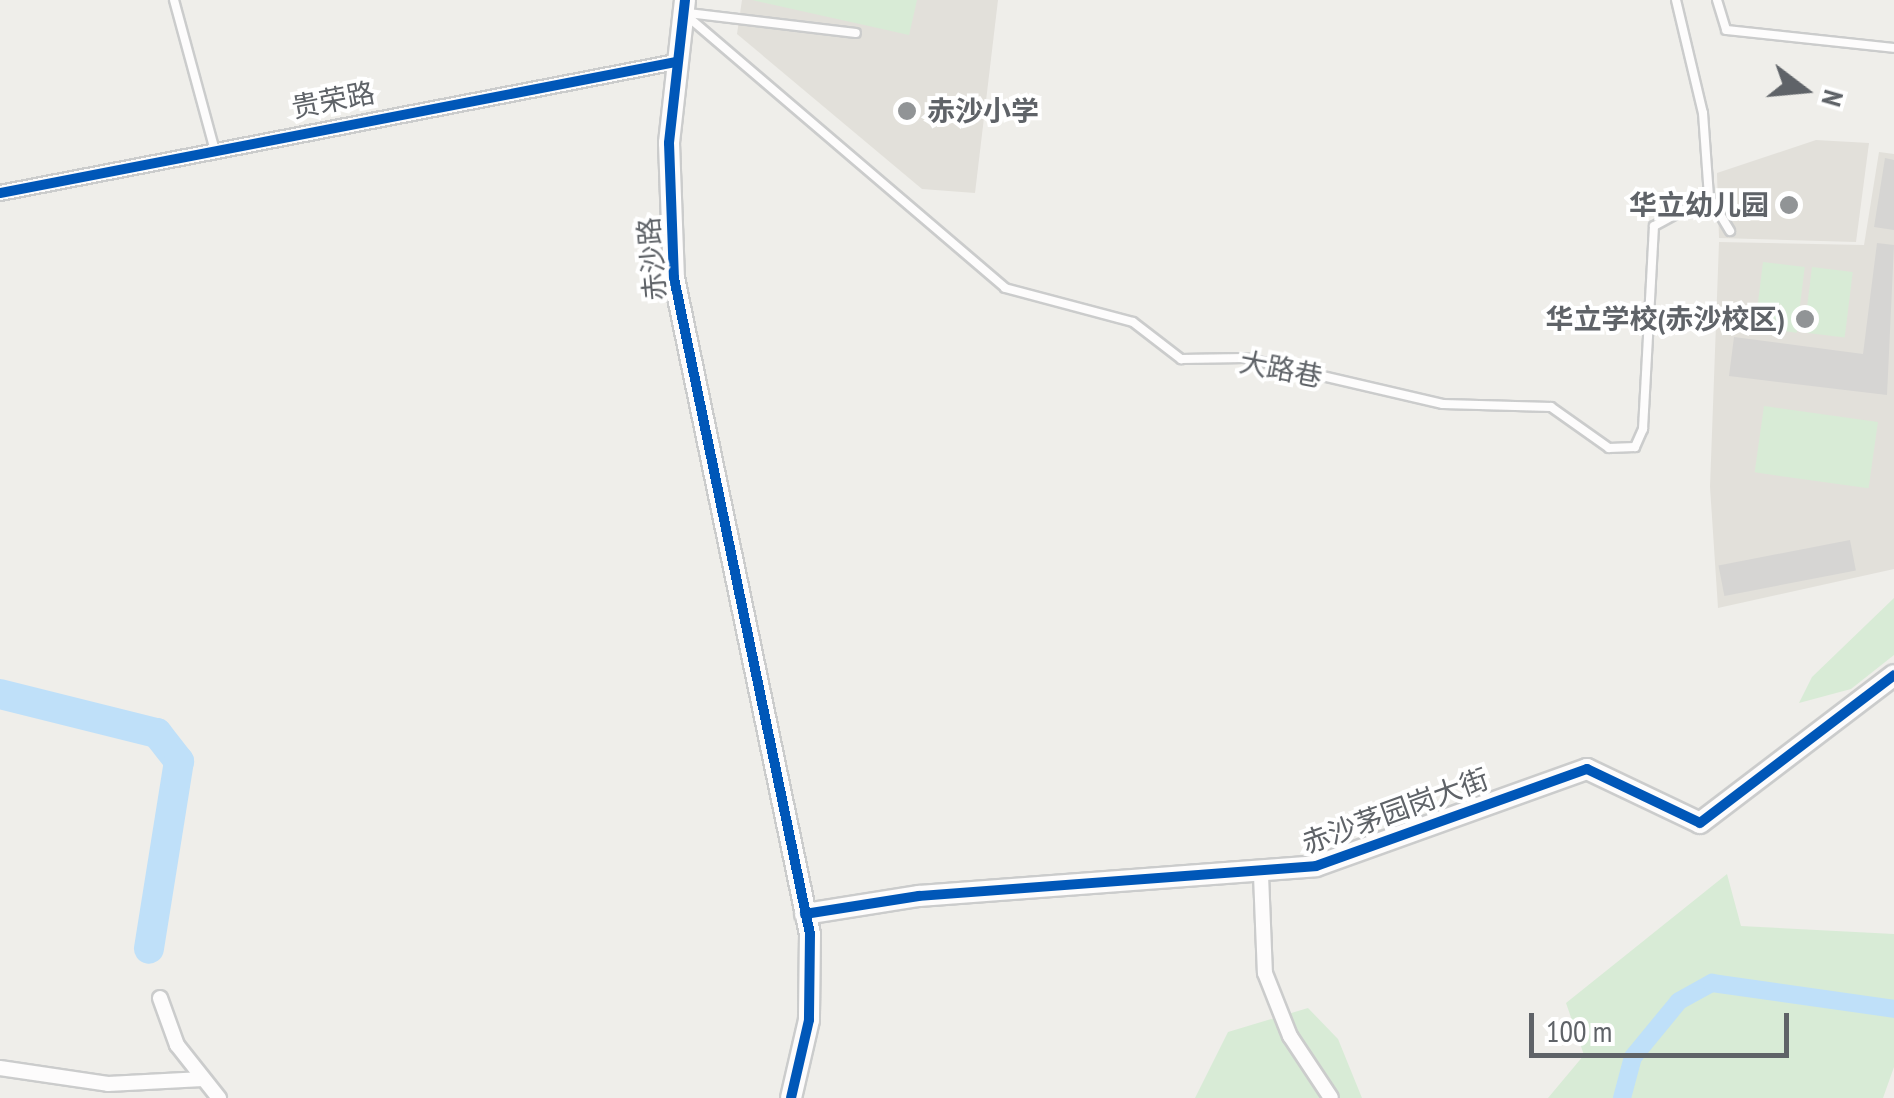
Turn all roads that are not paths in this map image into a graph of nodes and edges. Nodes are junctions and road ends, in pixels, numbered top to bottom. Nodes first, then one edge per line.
1 (174, 0) edge
2 (1676, 0) edge
3 (1717, 0) edge
4 (684, 6) edge
5 (856, 34) dead end
6 (1894, 48) edge
7 (676, 62) junction
8 (214, 147) junction
9 (0, 193) edge
10 (1709, 196) junction
11 (1730, 231) dead end
12 (1894, 675) edge
13 (1260, 875) junction
14 (805, 914) junction
15 (160, 998) dead end
16 (0, 1068) edge
17 (203, 1080) junction
18 (219, 1098) edge
19 (791, 1098) edge
20 (1331, 1098) edge

1 - 8 lane
2 - 10 lane
3 - 6 lane
4 - 5 lane
4 - 7 street, 赤沙路
4 - 10 lane, 大路巷
7 - 8 street, 贵荣路
7 - 14 street, 赤沙路
8 - 9 street, 贵荣路
10 - 11 lane
12 - 13 street, 赤沙茅园岗大街
13 - 14 street, 赤沙茅园岗大街
13 - 20 street
14 - 19 street, 赤沙路
15 - 17 street
16 - 17 street
17 - 18 street

